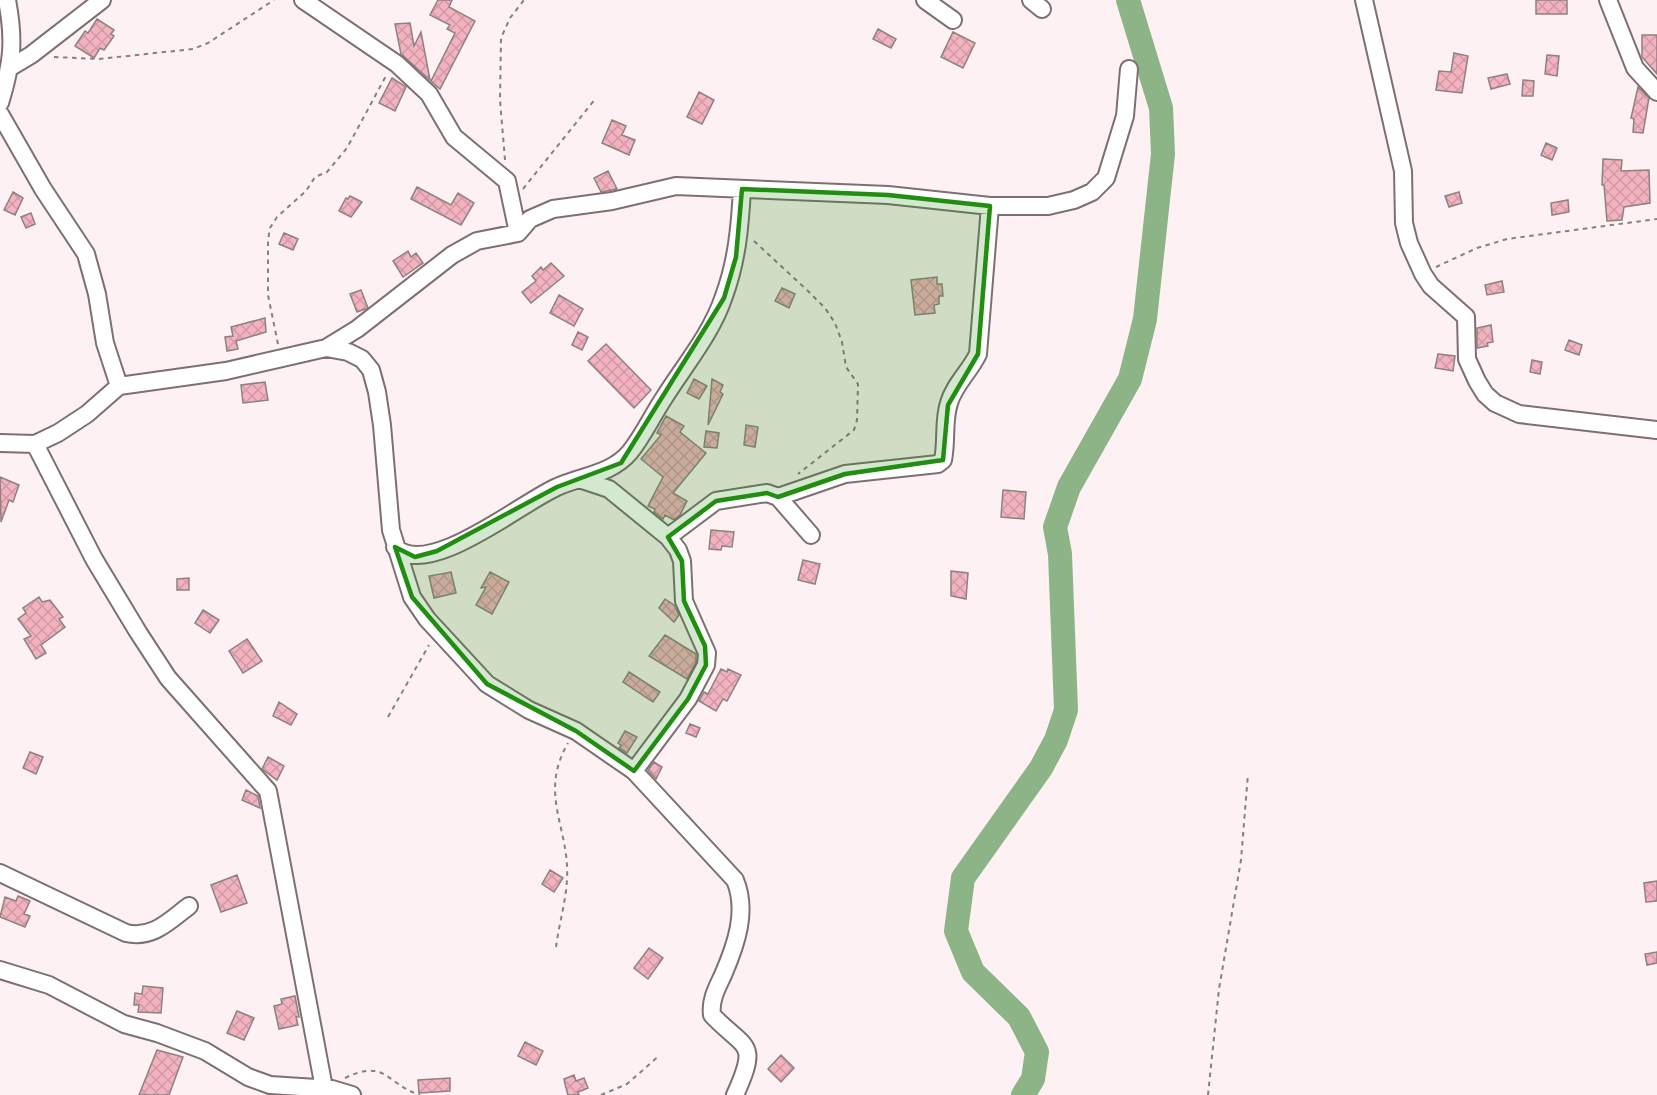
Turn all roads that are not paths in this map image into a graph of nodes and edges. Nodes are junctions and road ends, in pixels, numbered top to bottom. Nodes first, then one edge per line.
1 (7, 0) edge
2 (102, 0) edge
3 (303, 0) edge
4 (925, 0) edge
5 (1364, 0) edge
6 (1608, 0) edge
7 (953, 20) dead end
8 (11, 67) junction
9 (1129, 69) dead end
10 (1657, 92) edge
11 (0, 103) edge
12 (0, 114) edge
13 (742, 189) junction
14 (990, 206) junction
15 (518, 233) junction
16 (326, 348) junction
17 (119, 386) junction
18 (1657, 430) edge
19 (0, 443) edge
20 (35, 444) junction
21 (579, 479) junction
22 (782, 496) junction
23 (811, 535) dead end
24 (668, 537) junction
25 (395, 546) junction
26 (634, 771) junction
27 (0, 873) edge
28 (189, 906) dead end
29 (0, 970) edge
30 (328, 1089) junction
31 (352, 1095) edge
32 (735, 1095) edge

1 - 8 street
2 - 8 street
3 - 15 street
4 - 7 street
5 - 18 street
6 - 10 street
8 - 11 street
9 - 14 street
12 - 17 street
13 - 14 street
13 - 15 street
13 - 21 street
14 - 22 street
15 - 16 street
16 - 17 street
16 - 25 street
17 - 20 street
19 - 20 street
20 - 30 street
21 - 24 street
21 - 25 street
22 - 23 street
22 - 24 street
24 - 26 street
25 - 26 street
26 - 32 street
27 - 28 street
29 - 30 street
30 - 31 street

